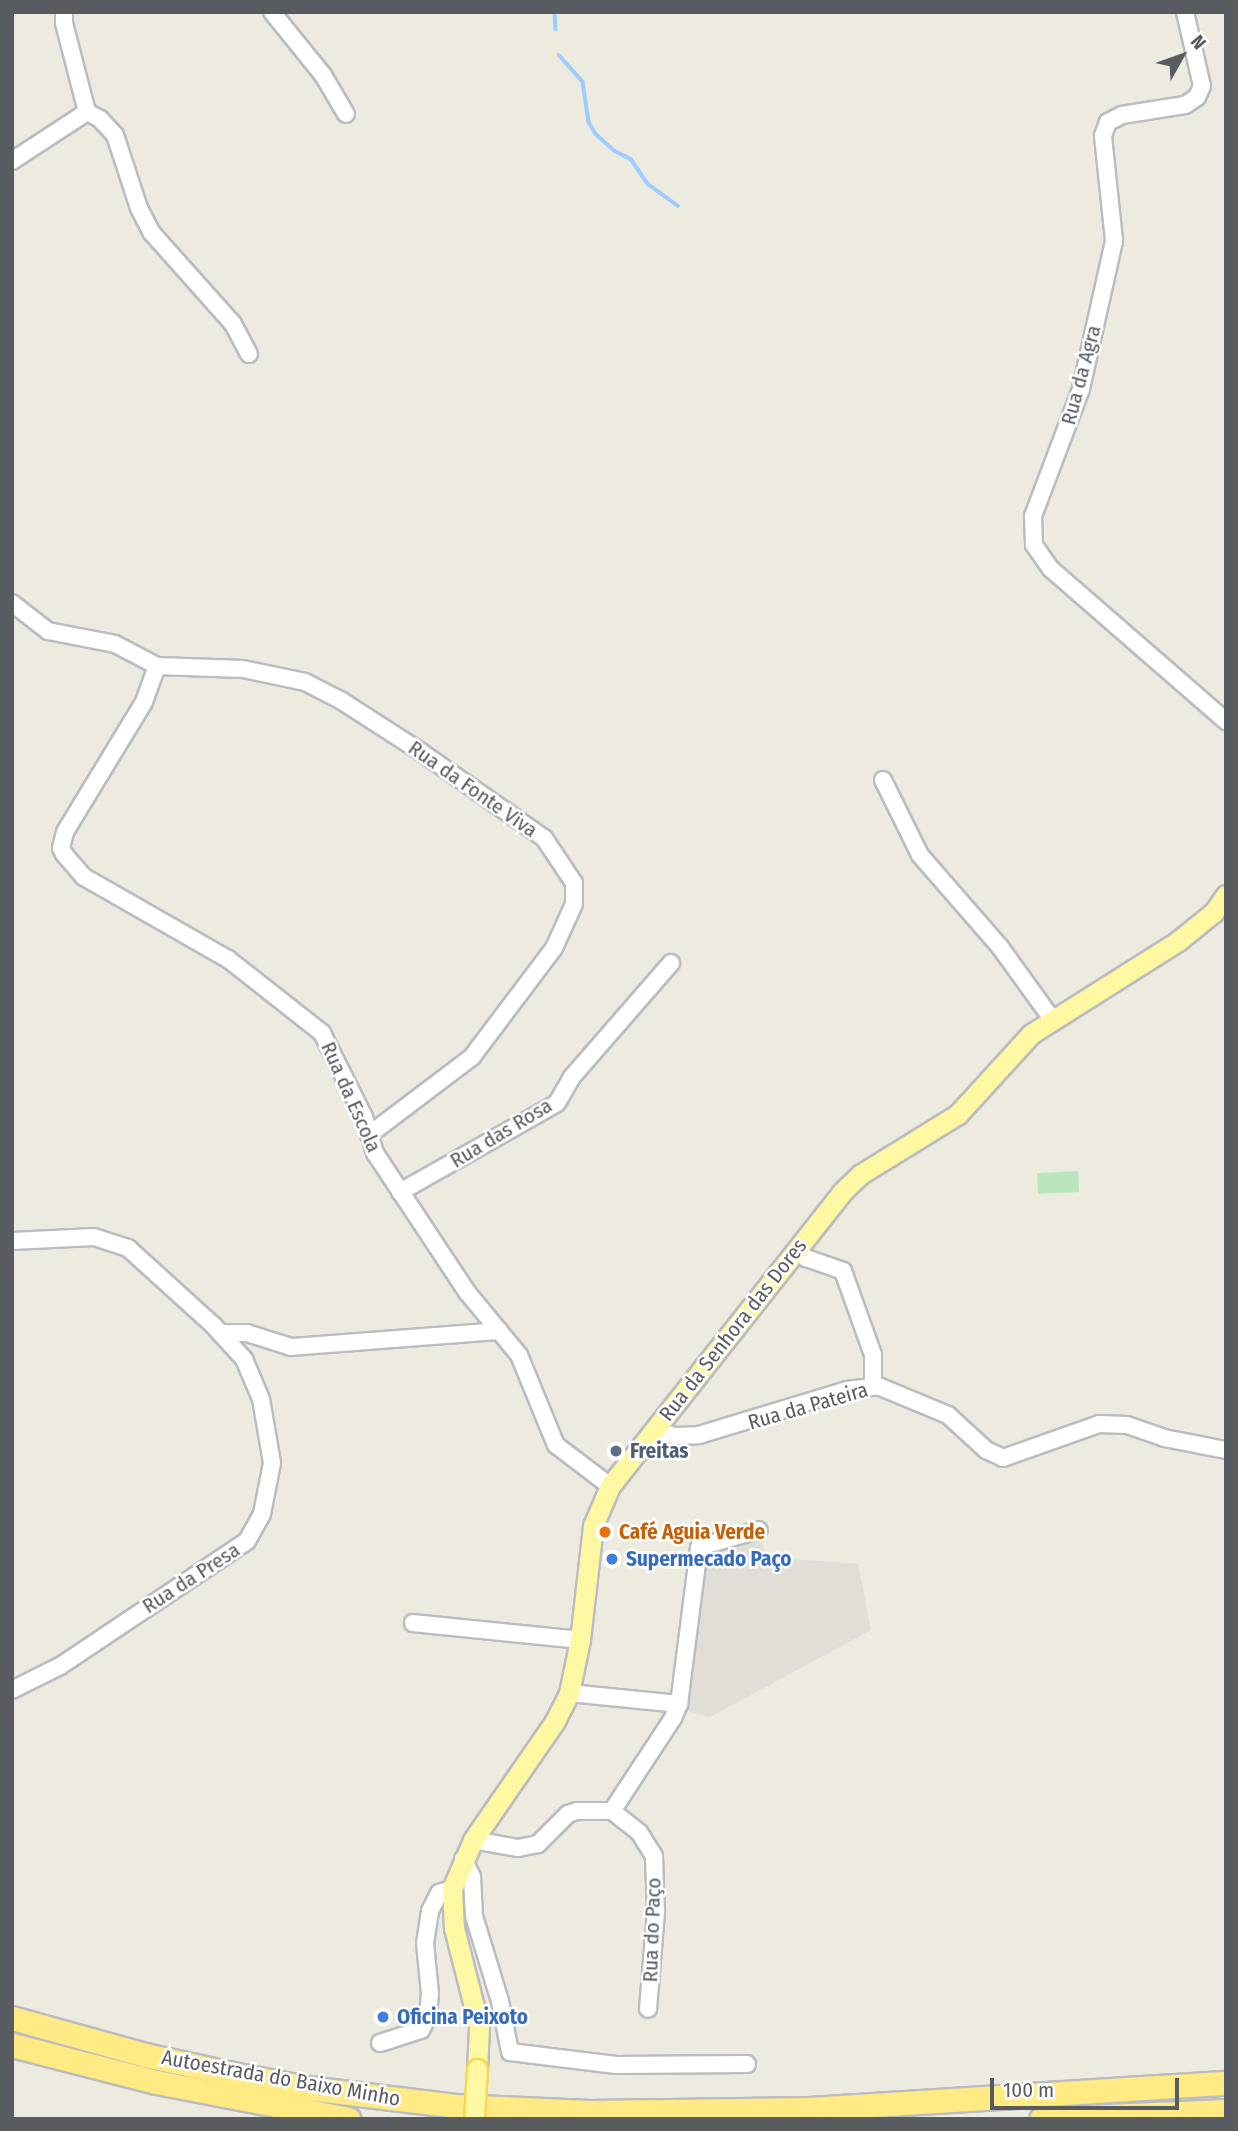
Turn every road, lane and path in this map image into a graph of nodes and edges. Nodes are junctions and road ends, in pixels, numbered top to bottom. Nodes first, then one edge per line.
1 (64, 12) edge
2 (272, 12) edge
3 (1185, 12) edge
4 (87, 112) junction
5 (346, 114) dead end
6 (12, 161) edge
7 (249, 354) dead end
8 (12, 603) edge
9 (157, 666) junction
10 (1226, 721) edge
11 (883, 780) dead end
12 (1226, 895) edge
13 (671, 963) dead end
14 (1052, 1019) junction
15 (369, 1135) junction
16 (400, 1192) junction
17 (12, 1241) edge
18 (796, 1250) junction
19 (499, 1331) junction
20 (220, 1333) junction
21 (873, 1386) junction
22 (655, 1430) junction
23 (1226, 1450) edge
24 (610, 1486) junction
25 (759, 1530) dead end
26 (413, 1623) dead end
27 (580, 1640) junction
28 (12, 1690) edge
29 (569, 1693) junction
30 (679, 1704) junction
31 (612, 1811) junction
32 (473, 1840) junction
33 (463, 1860) junction
34 (453, 1889) junction
35 (648, 2009) dead end
36 (12, 2018) edge
37 (380, 2043) dead end
38 (12, 2045) edge
39 (747, 2064) dead end
40 (1226, 2083) edge
41 (1226, 2111) edge
42 (348, 2119) edge
43 (474, 2119) edge
44 (1041, 2119) edge

1 - 4 street
2 - 5 street
3 - 10 street, Rua da Agra
4 - 6 street
4 - 7 street
8 - 9 street
9 - 15 street, Rua da Escola
9 - 15 street, Rua da Fonte Viva
11 - 14 street
12 - 14 main road, Rua da Senhora das Dores
13 - 16 street, Rua das Rosa
14 - 18 main road, Rua da Senhora das Dores
15 - 16 street, Rua da Escola
16 - 19 street, Rua da Escola
17 - 20 street, Rua da Presa
18 - 21 street
18 - 22 main road, Rua da Senhora das Dores
19 - 20 street
19 - 24 street, Rua da Escola
20 - 28 street, Rua da Presa
21 - 22 street, Rua da Pateira
21 - 23 street, Rua da Pateira
22 - 24 main road, Rua da Senhora das Dores
24 - 27 main road, Rua da Senhora das Dores
25 - 30 street
26 - 27 street
27 - 29 main road, Rua da Senhora das Dores
29 - 30 street
29 - 32 main road, Rua da Senhora das Dores
30 - 31 street
31 - 32 street
31 - 35 street, Rua do Paço
32 - 33 main road, Rua da Senhora das Dores
33 - 34 main road, Rua da Senhora das Dores
33 - 39 street
34 - 37 street
34 - 43 main road, Rua da Senhora das Dores, bridge
36 - 40 highway, Autoestrada do Baixo Minho
38 - 42 highway, Autoestrada do Baixo Minho
41 - 44 highway

